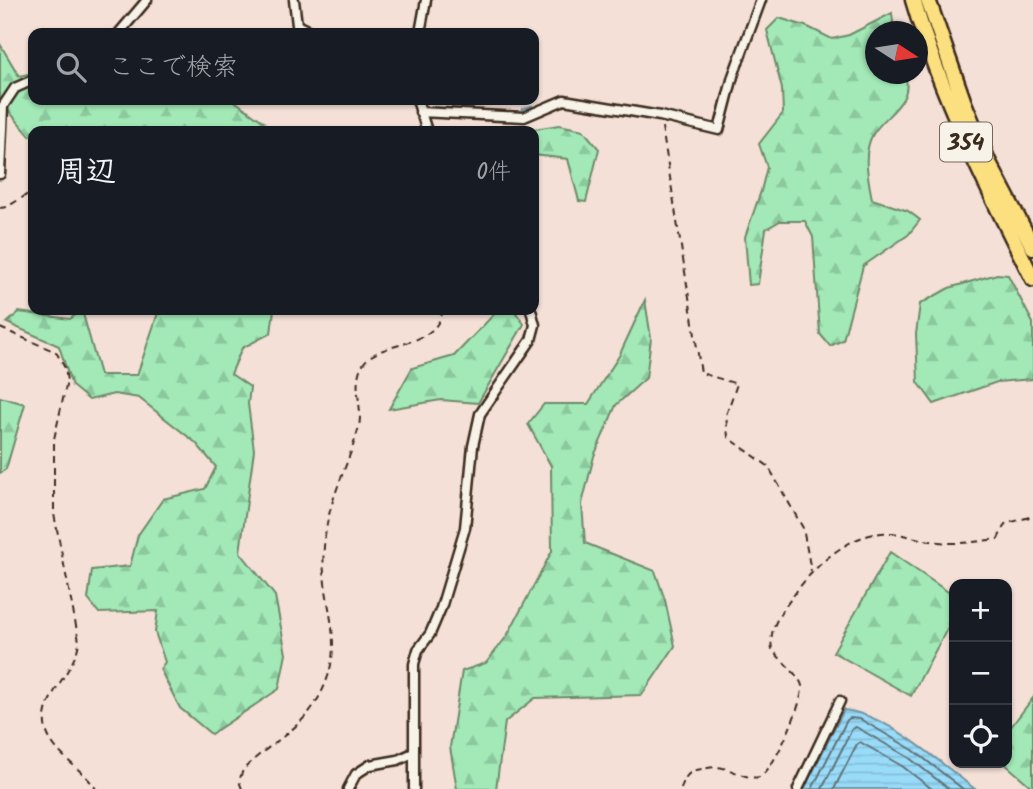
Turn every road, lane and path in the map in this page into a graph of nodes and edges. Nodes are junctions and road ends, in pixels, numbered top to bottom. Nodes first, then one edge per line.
1 (147, 0) edge
2 (294, 0) edge
3 (426, 0) edge
4 (761, 0) edge
5 (913, 0) edge
6 (928, 0) edge
7 (122, 28) edge
8 (303, 28) edge
9 (421, 28) edge
10 (28, 82) edge
11 (418, 105) edge
12 (420, 112) junction
13 (660, 116) junction
14 (425, 126) edge
15 (0, 174) edge
16 (28, 194) edge
17 (0, 208) edge
18 (1033, 247) edge
19 (1033, 279) edge
20 (442, 315) edge
21 (532, 315) edge
22 (0, 328) edge
23 (1033, 516) edge
24 (811, 572) junction
25 (840, 701) dead end
26 (413, 753) junction
27 (96, 789) edge
28 (242, 789) edge
29 (348, 789) edge
30 (414, 789) edge
31 (681, 789) edge
32 (798, 789) edge

1 - 7 street
2 - 8 street
3 - 9 street
4 - 13 street
5 - 19 highway, 354
6 - 18 highway, 354
10 - 15 street
11 - 12 street
12 - 13 street
12 - 14 street
13 - 24 path
16 - 17 path
20 - 28 path
21 - 26 street
22 - 27 path
23 - 24 path
24 - 31 path
25 - 32 street
26 - 29 street
26 - 30 street

